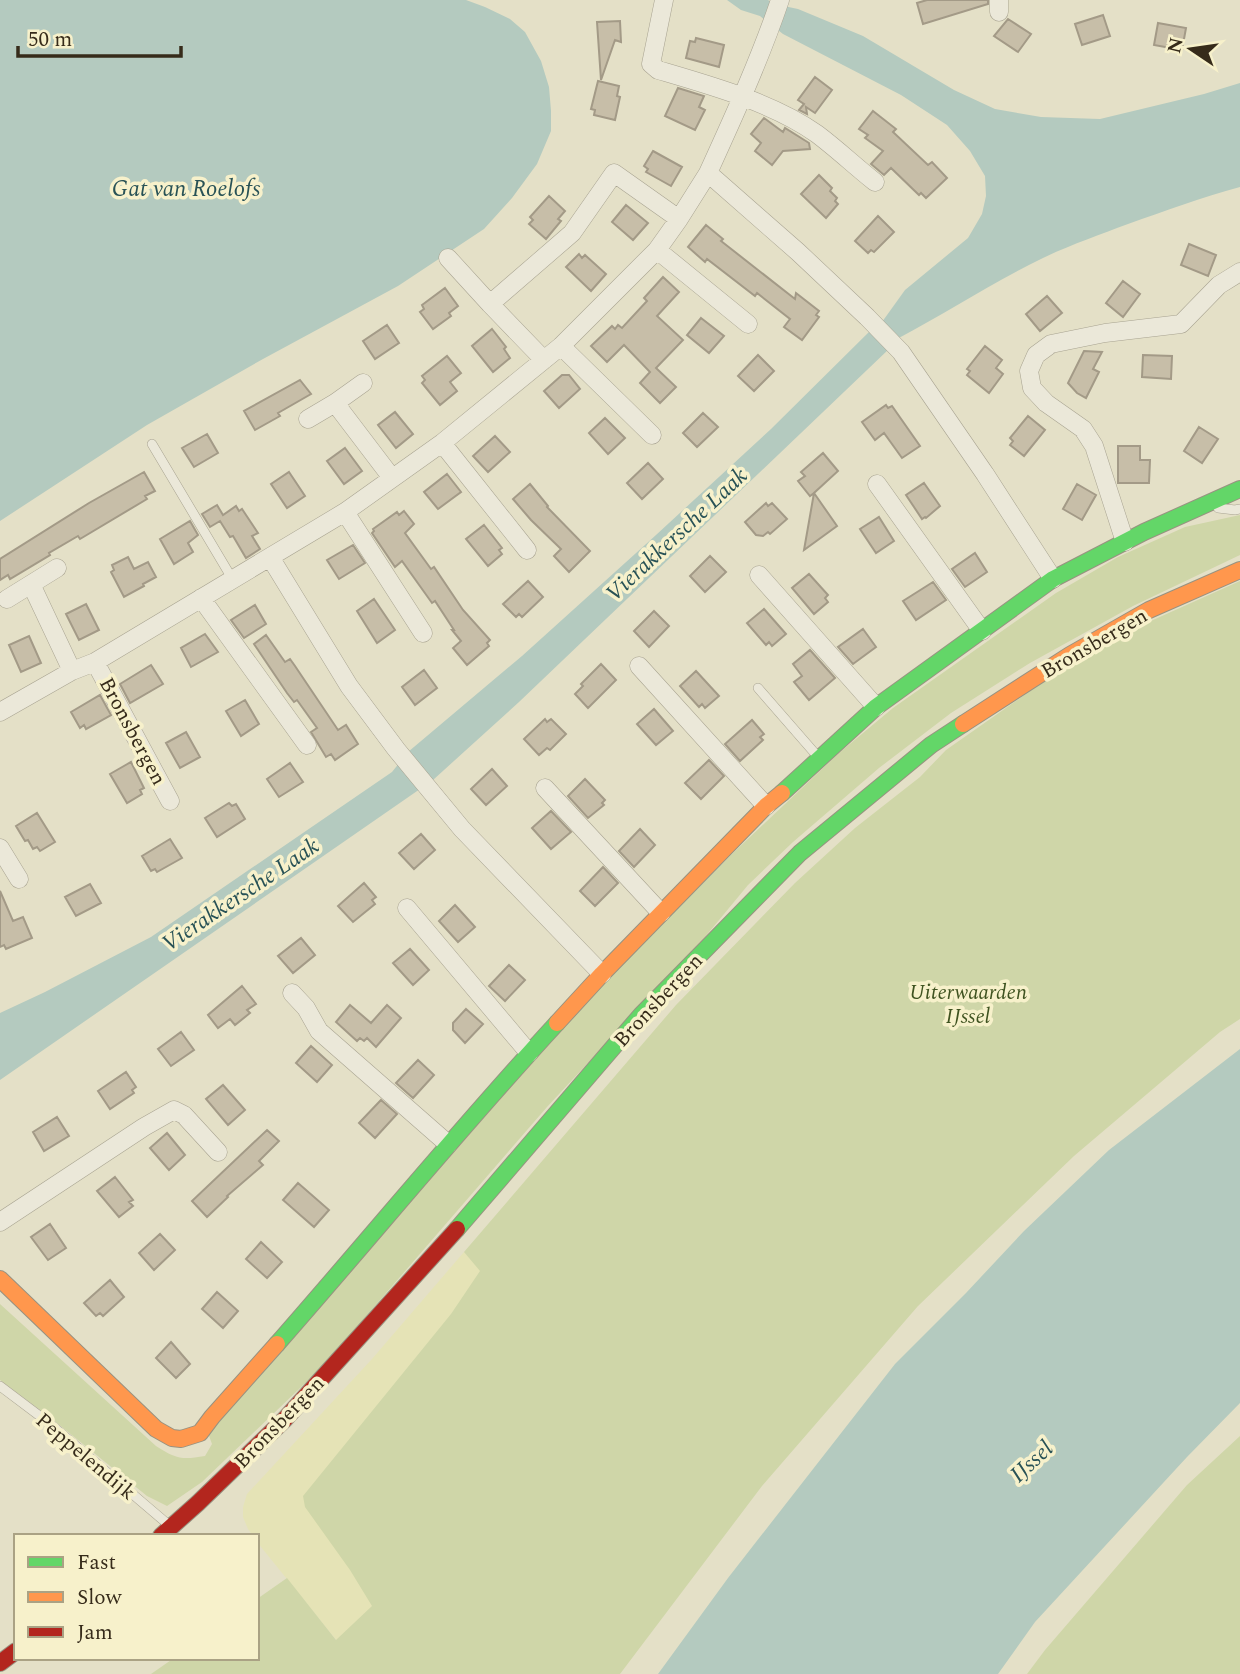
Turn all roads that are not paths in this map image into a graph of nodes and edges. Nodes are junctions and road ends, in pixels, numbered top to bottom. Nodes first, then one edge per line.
1 (664, 0) edge
2 (780, 0) edge
3 (743, 97) junction
4 (708, 173) junction
5 (874, 183) dead end
6 (679, 219) junction
7 (657, 250) junction
8 (448, 258) dead end
9 (1240, 272) edge
10 (490, 304) junction
11 (748, 324) dead end
12 (561, 346) junction
13 (544, 360) junction
14 (363, 383) dead end
15 (335, 403) junction
16 (308, 419) dead end
17 (652, 435) dead end
18 (442, 443) junction
19 (152, 444) dead end
20 (392, 478) junction
21 (877, 484) dead end
22 (1240, 489) edge
23 (1205, 506) junction
24 (1240, 509) edge
25 (345, 512) junction
26 (1125, 542) junction
27 (527, 550) dead end
28 (270, 557) junction
29 (57, 568) dead end
30 (1240, 570) edge
31 (759, 575) dead end
32 (1053, 579) junction
33 (233, 580) junction
34 (31, 584) junction
35 (201, 598) junction
36 (8, 599) dead end
37 (982, 631) junction
38 (424, 634) dead end
39 (95, 662) junction
40 (639, 666) dead end
41 (72, 671) junction
42 (758, 688) dead end
43 (876, 707) junction
44 (0, 712) edge
45 (307, 745) dead end
46 (820, 759) junction
47 (545, 789) dead end
48 (170, 801) dead end
49 (766, 806) junction
50 (0, 848) edge
51 (19, 879) dead end
52 (407, 908) dead end
53 (661, 913) junction
54 (602, 974) junction
55 (292, 993) dead end
56 (529, 1053) junction
57 (448, 1144) junction
58 (218, 1152) dead end
59 (0, 1222) edge
60 (0, 1279) edge
61 (0, 1386) edge
62 (166, 1532) edge

1 - 3 street
2 - 3 street, Bronsbergen
3 - 4 street, Bronsbergen
3 - 5 street
4 - 6 street, Bronsbergen
4 - 32 street
6 - 7 street, Bronsbergen
6 - 10 street
7 - 11 street
7 - 12 street, Bronsbergen
8 - 10 street
9 - 26 street
10 - 13 street
12 - 13 street, Bronsbergen
12 - 17 street
13 - 18 street, Bronsbergen
14 - 15 street
15 - 16 street
15 - 20 street
18 - 20 street, Bronsbergen
18 - 27 street
19 - 33 lane
20 - 25 street, Bronsbergen
21 - 37 street
22 - 23 street
23 - 24 lane
23 - 26 street
25 - 28 street, Bronsbergen
25 - 38 street
26 - 32 street
28 - 33 street, Bronsbergen
28 - 54 street
29 - 34 street
30 - 62 street, Bronsbergen
31 - 43 street
32 - 37 street
33 - 35 street, Bronsbergen
34 - 36 street
34 - 41 street, Bronsbergen
35 - 39 street, Bronsbergen
35 - 45 street
37 - 43 street
39 - 41 street, Bronsbergen
39 - 48 street, Bronsbergen
40 - 49 street
41 - 44 street, Bronsbergen
42 - 46 lane
43 - 46 street
46 - 49 street
47 - 53 street
49 - 53 street
50 - 51 street
52 - 56 street
53 - 54 street
54 - 56 street
55 - 57 street
56 - 57 street
57 - 60 street
58 - 59 street
61 - 62 lane, Peppelendijk

